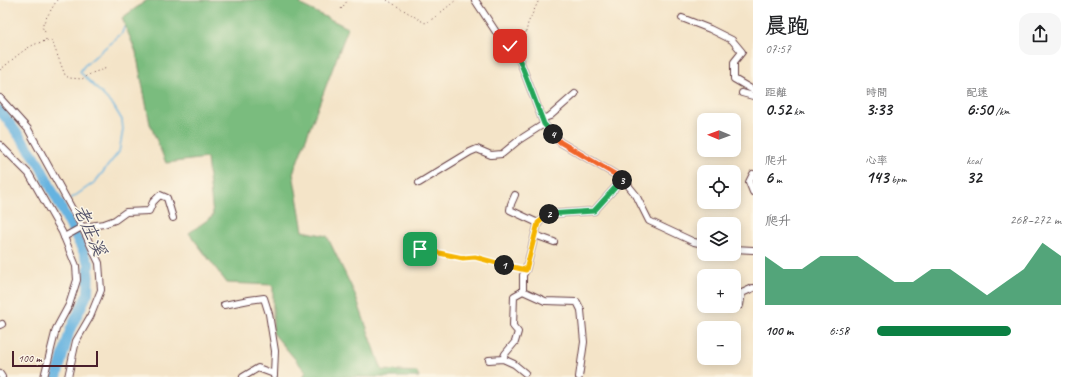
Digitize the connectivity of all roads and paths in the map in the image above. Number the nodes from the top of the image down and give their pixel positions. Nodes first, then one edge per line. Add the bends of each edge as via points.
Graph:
1 (57, 0) edge
2 (348, 0) edge
3 (387, 0) edge
4 (456, 0) edge
5 (475, 0) edge
6 (539, 0) edge
7 (341, 9) dead end
8 (682, 18) dead end
9 (46, 41) junction
10 (520, 61) junction
11 (107, 68) dead end
12 (0, 70) edge
13 (753, 90) edge
14 (742, 93) dead end
15 (575, 94) dead end
16 (753, 96) edge
17 (0, 98) edge
18 (543, 121) junction
19 (0, 145) edge
20 (753, 174) edge
21 (623, 179) junction
22 (419, 184) dead end
23 (753, 192) edge
24 (515, 195) dead end
25 (173, 218) dead end
26 (538, 223) junction
27 (82, 227) junction
28 (535, 235) junction
29 (64, 237) junction
30 (554, 242) dead end
31 (697, 243) edge
32 (420, 249) dead end
33 (741, 249) edge
34 (753, 250) edge
35 (526, 270) junction
36 (753, 288) edge
37 (523, 291) junction
38 (741, 300) edge
39 (224, 305) dead end
40 (503, 359) junction
41 (489, 360) dead end
42 (524, 373) dead end
43 (0, 374) edge
44 (274, 376) edge
45 (2, 377) edge
46 (44, 377) edge
47 (68, 377) edge
48 (243, 377) edge
49 (579, 377) edge

1 - 9 path via 42,27
2 - 7 path
3 - 4 path via 425,23
5 - 10 street via 496,32
6 - 10 path via 528,24
8 - 13 street via 732,40 742,52 734,62 734,79
9 - 11 path via 52,41 65,76 69,78 82,79
9 - 12 path via 26,49
10 - 18 street
14 - 16 street
15 - 18 street
17 - 27 street via 28,129
18 - 21 street via 560,142
18 - 22 street via 502,154 491,155 477,149
19 - 29 street via 29,174
20 - 23 street via 749,182
21 - 26 street via 594,211 549,214
21 - 31 street via 636,195 649,221
24 - 26 street via 510,210
25 - 27 street via 167,198 160,195 149,211 126,212 104,224
26 - 28 street
27 - 29 street
27 - 47 street via 99,263 101,290 90,317 76,340
28 - 30 street
28 - 35 street
29 - 46 street via 76,266 77,280 69,305 56,329
32 - 35 path via 463,258 475,257
33 - 34 street
35 - 37 street via 523,275
36 - 38 street via 742,294
37 - 40 street via 514,296 513,326 518,332 515,342
37 - 49 street via 545,301 577,302 581,310 584,342
39 - 44 street via 264,298 275,351
40 - 41 street
40 - 42 street
43 - 45 street
44 - 48 street via 258,368

